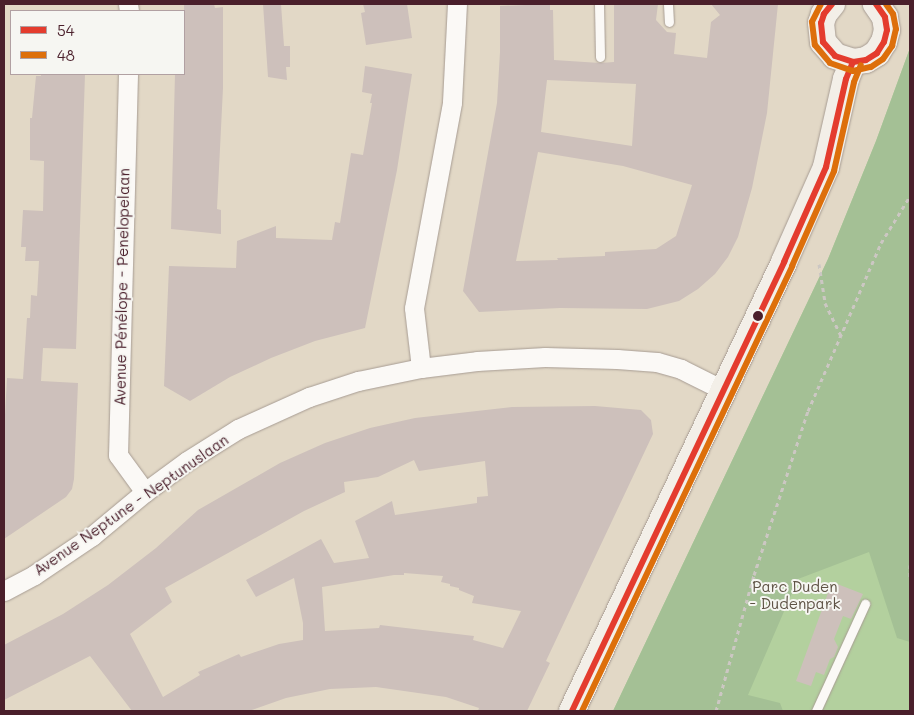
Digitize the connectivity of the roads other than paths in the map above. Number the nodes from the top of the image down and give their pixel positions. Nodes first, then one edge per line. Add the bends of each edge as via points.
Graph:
1 (456, 4) edge
2 (599, 4) edge
3 (668, 4) edge
4 (832, 4) edge
5 (878, 4) edge
6 (669, 22) dead end
7 (600, 57) dead end
8 (853, 62) junction
9 (128, 75) edge
10 (421, 368) junction
11 (723, 390) junction
12 (145, 492) junction
13 (4, 591) edge
14 (865, 604) dead end
15 (572, 711) edge
16 (816, 711) edge

1 - 10 street via 452,102 414,308
2 - 7 lane
3 - 6 lane
4 - 8 street via 821,23 823,42 835,56
5 - 8 street via 885,17 887,30 884,42 877,53 866,60
8 - 11 street via 846,79 826,167
9 - 12 street, Avenue Pénélope - Penelopelaan via 118,455
10 - 11 street, Avenue Neptune - Neptunuslaan via 506,358 617,359 657,362 681,369
10 - 12 street, Avenue Neptune - Neptunuslaan via 358,381 309,397 238,429
11 - 15 street
12 - 13 street, Avenue Neptune - Neptunuslaan via 92,536
14 - 16 lane

